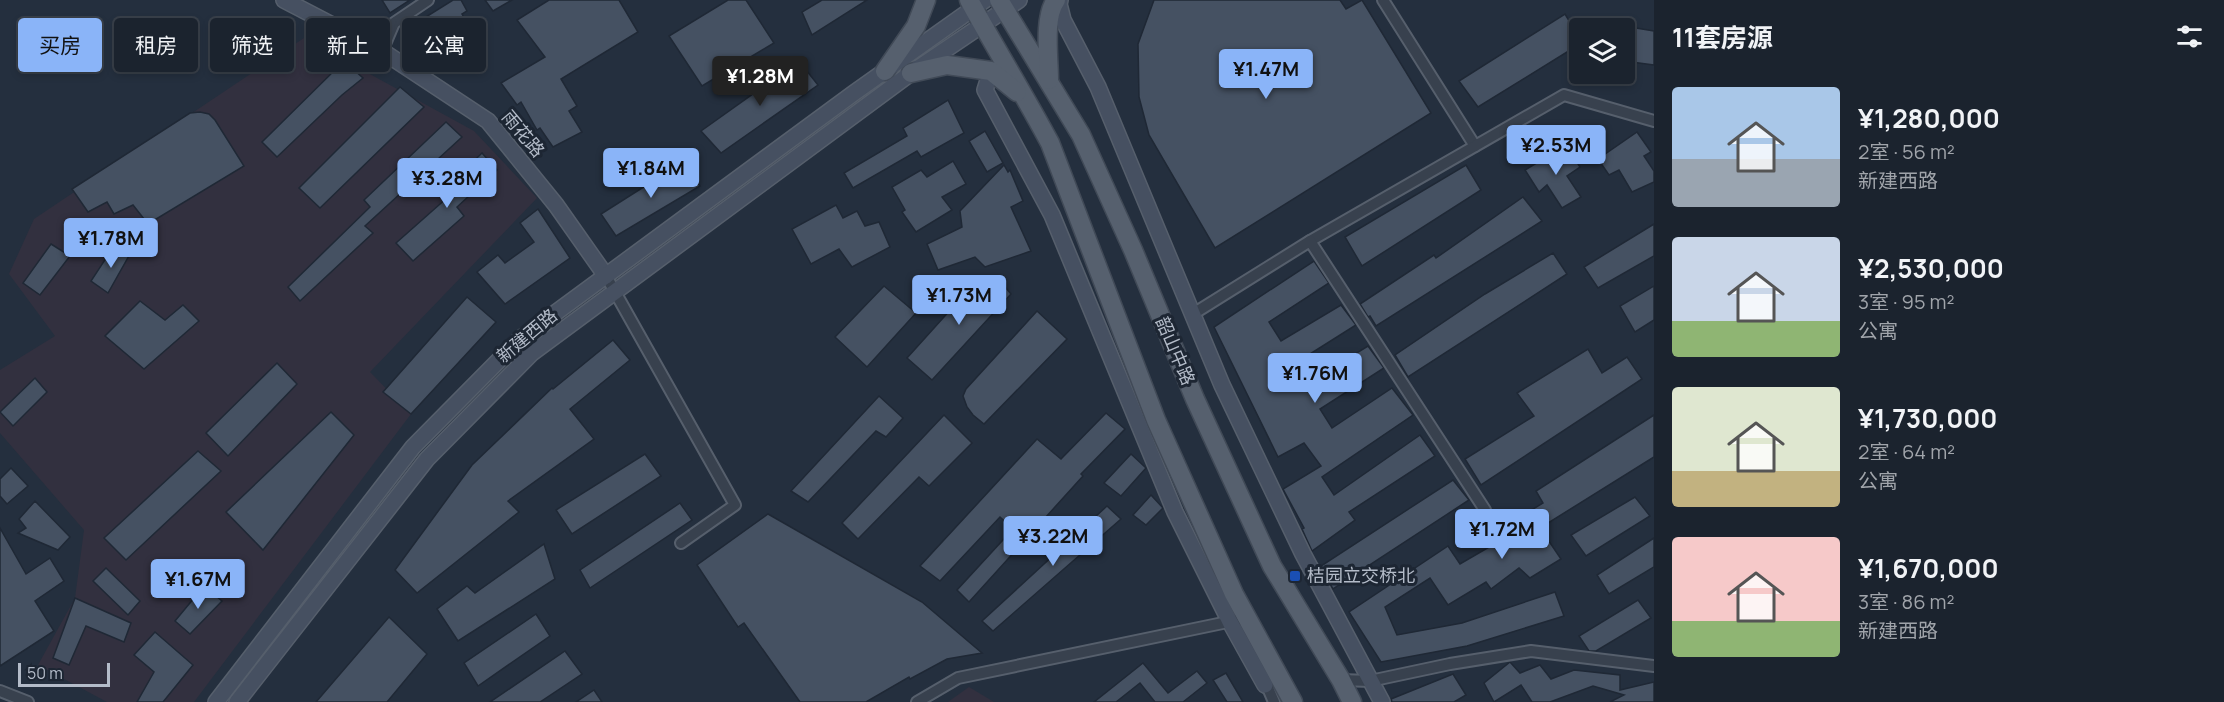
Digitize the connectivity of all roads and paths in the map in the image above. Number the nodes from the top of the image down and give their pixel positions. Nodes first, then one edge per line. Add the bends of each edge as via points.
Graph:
1 (284, 0) edge
2 (428, 0) edge
3 (926, 0) edge
4 (1058, 0) edge
5 (1383, 0) edge
6 (976, 3) edge
7 (1008, 3) edge
8 (319, 18) edge
9 (982, 27) junction
10 (390, 32) edge
11 (390, 56) edge
12 (885, 71) junction
13 (992, 71) junction
14 (911, 73) junction
15 (1049, 82) junction
16 (1027, 100) junction
17 (1654, 121) edge
18 (1475, 146) junction
19 (1310, 241) junction
20 (606, 276) junction
21 (615, 292) junction
22 (1193, 314) junction
23 (1485, 510) dead end
24 (681, 543) dead end
25 (1239, 620) junction
26 (1263, 647) junction
27 (1654, 666) edge
28 (1341, 680) junction
29 (1370, 681) junction
30 (1265, 685) junction
31 (0, 691) edge
32 (28, 702) edge
33 (216, 702) edge
34 (237, 702) edge
35 (917, 702) edge
36 (1274, 702) edge
37 (1293, 702) edge
38 (1352, 702) edge
39 (1382, 702) edge

1 - 8 main road, 雨花路
2 - 10 street via 394,23
3 - 12 main road via 916,26
4 - 15 main road via 1053,4 1049,22
4 - 22 main road via 1063,20 1098,87
5 - 18 street
6 - 9 main road
6 - 12 main road, 新建西路
7 - 9 main road, 新建西路
7 - 15 main road, 韶山中路
9 - 14 main road, 新建西路
9 - 16 main road
11 - 20 main road, 雨花路 via 488,121 556,205
12 - 20 main road, 新建西路
13 - 14 main road via 947,65
13 - 16 main road
13 - 25 main road via 985,90 1052,215 1175,512
14 - 21 main road, 新建西路
15 - 28 main road, 韶山中路 via 1081,135 1272,566
16 - 25 main road via 1050,143 1156,420 1234,594
17 - 18 street via 1564,95
18 - 19 street
19 - 22 street
19 - 23 street
20 - 21 street
20 - 33 main road, 新建西路 via 520,339 413,447
21 - 24 street via 735,505
21 - 34 main road, 新建西路 via 532,353 427,459
22 - 29 main road via 1222,385 1298,543
25 - 26 main road
25 - 30 main road
25 - 35 street via 958,678
26 - 30 street
26 - 37 main road
27 - 29 street via 1531,651
28 - 29 street
28 - 38 main road, 韶山中路
29 - 39 main road
30 - 36 street
31 - 32 street

